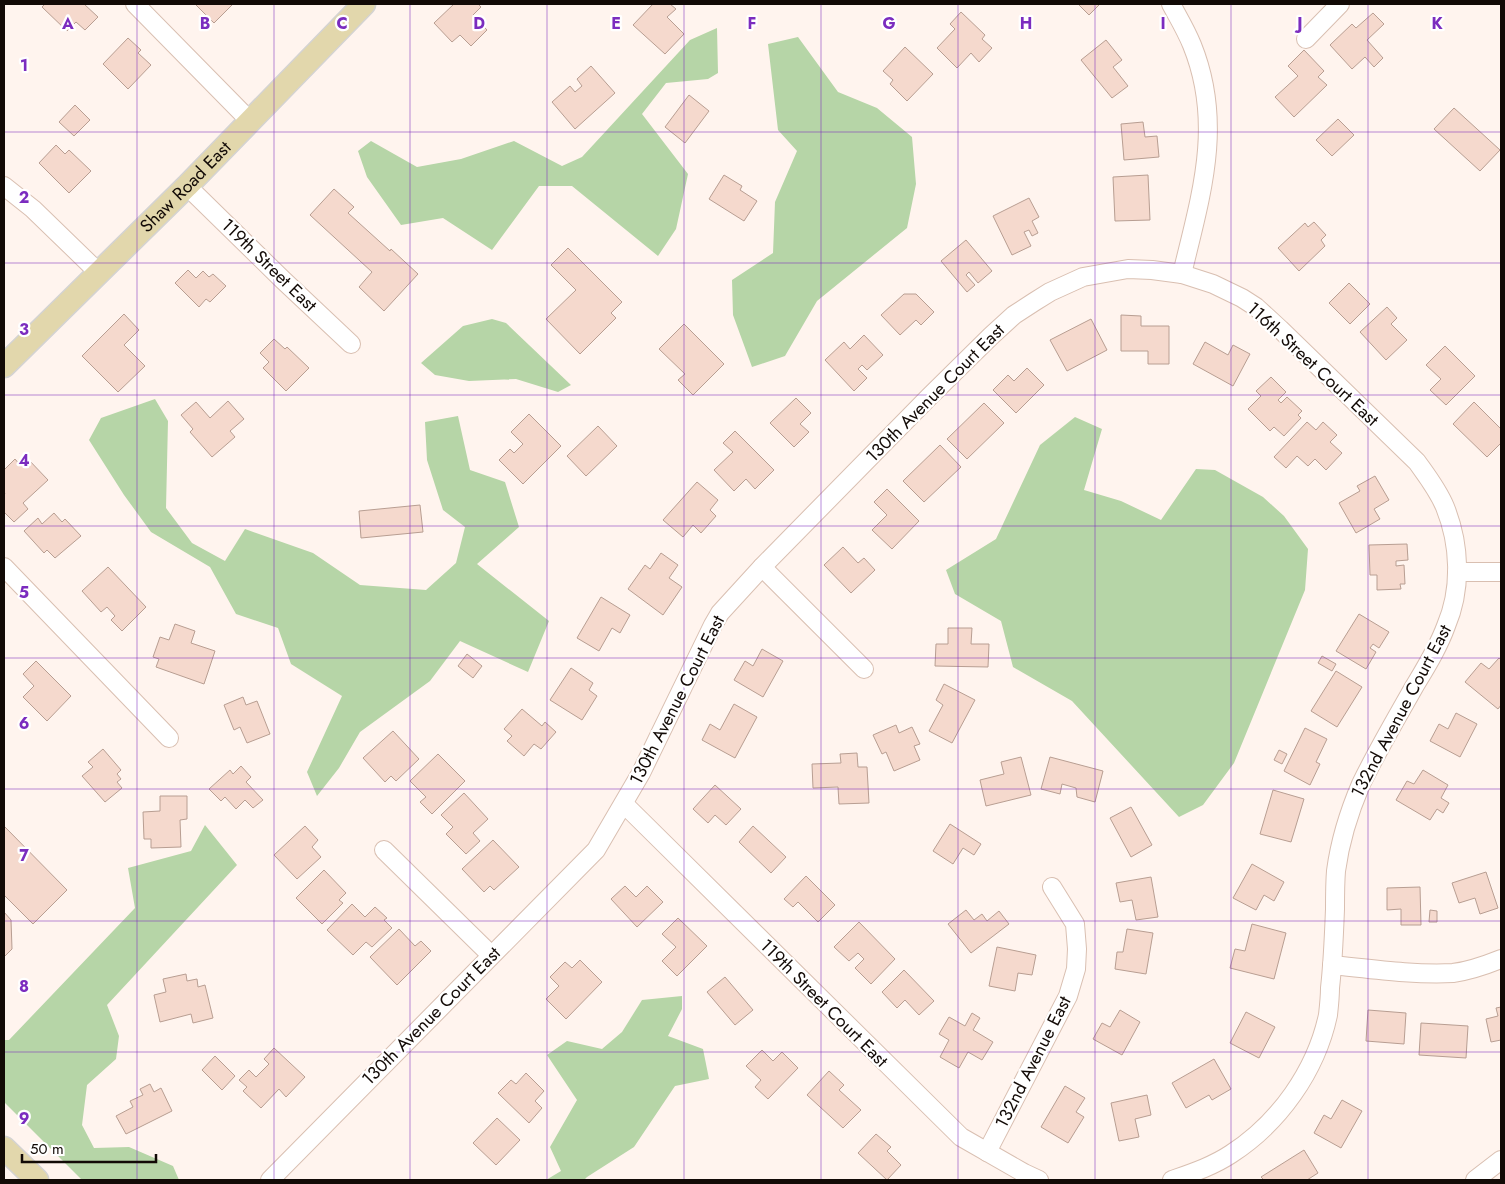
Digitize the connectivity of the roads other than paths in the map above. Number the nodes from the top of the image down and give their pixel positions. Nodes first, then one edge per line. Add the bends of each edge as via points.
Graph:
1 (135, 4) edge
2 (364, 4) edge
3 (1170, 4) edge
4 (1340, 4) edge
5 (1306, 39) dead end
6 (250, 121) junction
7 (4, 186) edge
8 (187, 186) junction
9 (98, 272) junction
10 (1182, 274) junction
11 (351, 344) dead end
12 (4, 366) edge
13 (4, 567) edge
14 (762, 567) junction
15 (1457, 572) junction
16 (1501, 572) edge
17 (864, 669) dead end
18 (169, 738) dead end
19 (624, 804) junction
20 (384, 850) dead end
21 (1052, 887) dead end
22 (491, 955) junction
23 (1501, 959) edge
24 (1332, 966) junction
25 (4, 1148) edge
26 (987, 1152) junction
27 (1501, 1160) edge
28 (37, 1180) edge
29 (270, 1180) edge
30 (1039, 1180) edge
31 (1172, 1180) edge
32 (1475, 1180) edge

1 - 6 street
2 - 6 main road, Shaw Road East
3 - 10 street via 1186,31 1199,65 1209,126 1206,167
4 - 5 street
6 - 8 main road, Shaw Road East
7 - 9 street via 33,209
8 - 9 main road, Shaw Road East
8 - 11 street, 119th Street East
9 - 12 main road, Shaw Road East
10 - 14 street, 130th Avenue Court East via 1128,269 1105,272 1084,277 1027,306 991,336 929,397
10 - 15 street, 116th Street Court East via 1213,284 1256,307 1417,462 1445,507 1453,532
13 - 18 street
14 - 17 street
14 - 19 street, 130th Avenue Court East via 713,625
15 - 16 street
15 - 24 street, 132nd Avenue Court East via 1447,626 1371,763 1352,805 1336,873
19 - 22 street, 130th Avenue Court East via 596,850
19 - 26 street, 119th Street Court East via 961,1137
20 - 22 street
21 - 26 street, 132nd Avenue East via 1075,924 1076,969 1068,996
22 - 29 street, 130th Avenue Court East
23 - 24 street via 1454,972 1420,973
24 - 31 street, 132nd Avenue Court East via 1328,1013 1322,1034 1308,1069 1287,1103 1263,1129 1232,1154
25 - 28 main road
26 - 30 street, 119th Street Court East
27 - 32 street

